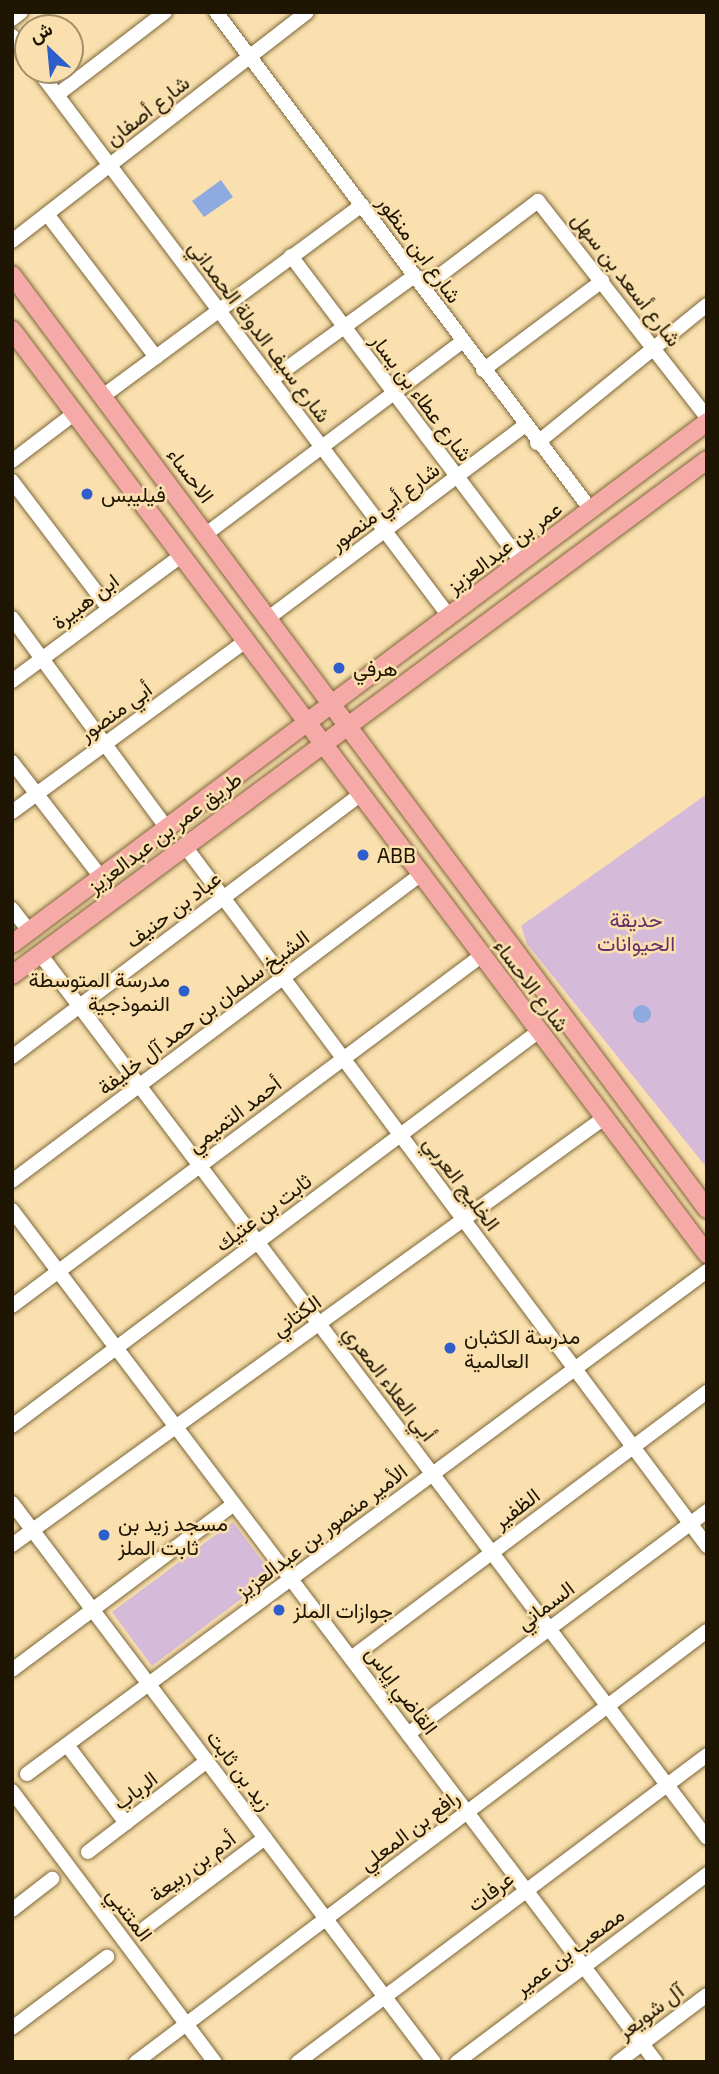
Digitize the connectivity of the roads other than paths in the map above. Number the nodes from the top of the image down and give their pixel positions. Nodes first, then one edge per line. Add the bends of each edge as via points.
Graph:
1 (20, 12) edge
2 (164, 12) edge
3 (216, 12) edge
4 (307, 12) edge
5 (12, 19) edge
6 (250, 56) junction
7 (49, 84) edge
8 (57, 95) junction
9 (109, 166) junction
10 (362, 205) junction
11 (47, 214) junction
12 (12, 241) edge
13 (292, 256) junction
14 (12, 275) edge
15 (414, 276) junction
16 (602, 281) junction
17 (707, 304) edge
18 (218, 310) junction
19 (342, 327) junction
20 (15, 339) edge
21 (463, 341) junction
22 (657, 351) junction
23 (156, 356) junction
24 (483, 370) junction
25 (271, 380) junction
26 (392, 394) junction
27 (103, 396) junction
28 (75, 413) junction
29 (707, 416) edge
30 (707, 422) edge
31 (524, 426) junction
32 (537, 443) junction
33 (322, 447) junction
34 (707, 460) edge
35 (12, 461) edge
36 (457, 478) junction
37 (12, 481) edge
38 (591, 510) junction
39 (384, 532) junction
40 (206, 534) junction
41 (183, 555) junction
42 (522, 562) junction
43 (109, 609) junction
44 (450, 616) junction
45 (12, 618) edge
46 (267, 619) junction
47 (243, 643) junction
48 (42, 659) junction
49 (12, 681) edge
50 (352, 689) junction
51 (317, 690) junction
52 (292, 706) junction
53 (328, 706) junction
54 (362, 715) junction
55 (306, 722) junction
56 (344, 728) junction
57 (284, 739) junction
58 (321, 743) junction
59 (105, 745) junction
60 (360, 750) junction
61 (12, 762) edge
62 (336, 763) junction
63 (292, 764) junction
64 (36, 794) junction
65 (360, 794) junction
66 (12, 812) edge
67 (167, 828) junction
68 (184, 845) junction
69 (420, 875) junction
70 (101, 877) junction
71 (223, 897) junction
72 (12, 909) edge
73 (29, 931) junction
74 (12, 944) edge
75 (40, 954) junction
76 (481, 956) junction
77 (12, 975) edge
78 (283, 978) junction
79 (80, 1006) junction
80 (539, 1031) junction
81 (12, 1057) edge
82 (344, 1059) junction
83 (140, 1086) junction
84 (604, 1118) junction
85 (401, 1135) junction
86 (200, 1166) junction
87 (12, 1181) edge
88 (707, 1209) edge
89 (12, 1210) edge
90 (464, 1219) junction
91 (258, 1242) junction
92 (707, 1254) edge
93 (59, 1271) junction
94 (707, 1271) edge
95 (12, 1306) edge
96 (319, 1324) junction
97 (117, 1348) junction
98 (575, 1369) junction
99 (707, 1392) edge
100 (12, 1426) edge
101 (176, 1427) junction
102 (633, 1447) junction
103 (433, 1474) junction
104 (12, 1503) edge
105 (234, 1504) junction
106 (707, 1511) edge
107 (690, 1523) junction
108 (33, 1530) junction
109 (12, 1545) edge
110 (707, 1546) edge
111 (492, 1552) junction
112 (291, 1579) junction
113 (93, 1609) junction
114 (549, 1628) junction
115 (707, 1631) edge
116 (351, 1658) junction
117 (12, 1670) edge
118 (149, 1684) junction
119 (608, 1706) junction
120 (408, 1734) junction
121 (67, 1745) junction
122 (707, 1755) edge
123 (207, 1761) junction
124 (27, 1774) dead end
125 (667, 1785) junction
126 (12, 1791) edge
127 (467, 1812) junction
128 (126, 1823) junction
129 (265, 1838) junction
130 (707, 1838) edge
131 (88, 1852) dead end
132 (707, 1874) edge
133 (52, 1879) dead end
134 (526, 1890) junction
135 (13, 1909) edge
136 (326, 1919) junction
137 (145, 1928) dead end
138 (107, 1956) dead end
139 (584, 1966) junction
140 (707, 1995) edge
141 (385, 1997) junction
142 (186, 2024) junction
143 (12, 2028) edge
144 (642, 2043) junction
145 (301, 2061) edge
146 (136, 2062) edge
147 (215, 2062) edge
148 (434, 2062) edge
149 (457, 2062) edge
150 (618, 2062) edge
151 (656, 2062) edge

1 - 5 street
2 - 8 street
3 - 6 street, شارع ابن منظور
4 - 6 street, شارع أصفان
6 - 9 street, شارع أصفان
6 - 10 street, شارع ابن منظور
7 - 8 street, شارع سيف الدولة الحمداني
8 - 9 street, شارع سيف الدولة الحمداني
9 - 11 street, شارع أصفان
9 - 18 street, شارع سيف الدولة الحمداني
10 - 13 street
10 - 15 street, شارع ابن منظور
11 - 12 street, شارع أصفان
11 - 23 street
13 - 18 street
13 - 19 street, شارع عطاء بن يسار
14 - 27 main road, الاحساء
15 - 16 street, شارع أسعد بن سهل via 431,282 538,201
15 - 19 street
15 - 21 street, شارع ابن منظور
16 - 22 street, شارع أسعد بن سهل
16 - 24 street
17 - 22 street via 662,339
18 - 23 street
18 - 25 street, شارع سيف الدولة الحمداني
19 - 25 street
19 - 26 street, شارع عطاء بن يسار
20 - 28 main road
21 - 24 street, شارع ابن منظور
21 - 26 street
22 - 29 street, شارع أسعد بن سهل
22 - 32 street
23 - 27 street
24 - 31 street, شارع ابن منظور
25 - 33 street, شارع سيف الدولة الحمداني
26 - 33 street
26 - 36 street, شارع عطاء بن يسار
27 - 40 main road, الاحساء
28 - 35 street
28 - 41 main road
30 - 38 main road, عمر بن عبدالعزيز
31 - 32 street, شارع ابن منظور
31 - 36 street, شارع أبي منصور
32 - 38 street, شارع ابن منظور
33 - 39 street, شارع سيف الدولة الحمداني
33 - 40 street
34 - 54 main road
36 - 39 street, شارع أبي منصور
36 - 42 street, شارع عطاء بن يسار
37 - 43 street
38 - 42 main road, عمر بن عبدالعزيز
39 - 44 street, شارع سيف الدولة الحمداني
39 - 46 street, شارع أبي منصور
40 - 46 main road, الاحساء
41 - 43 street, ابن هبيرة
41 - 47 main road
42 - 44 main road, عمر بن عبدالعزيز
43 - 48 street, ابن هبيرة
44 - 50 main road, عمر بن عبدالعزيز
45 - 48 street
46 - 51 main road, الاحساء
47 - 52 main road
47 - 59 street, أبي منصور
48 - 49 street, ابن هبيرة
48 - 59 street
50 - 53 main road, عمر بن عبدالعزيز
50 - 54 main road via 341,709 348,718
51 - 52 main road via 314,708
51 - 53 main road, الاحساء
52 - 55 main road
53 - 55 main road, طريق عمر بن عبدالعزيز
53 - 56 main road, الاحساء
54 - 56 main road
55 - 57 main road, طريق عمر بن عبدالعزيز
55 - 58 main road
56 - 58 main road, طريق عمر بن عبدالعزيز
56 - 60 main road, شارع الاحساء
57 - 63 main road via 298,735 304,741
57 - 67 main road, طريق عمر بن عبدالعزيز
58 - 62 main road, شارع الاحساء
58 - 63 main road, طريق عمر بن عبدالعزيز
59 - 64 street, أبي منصور
59 - 67 street
60 - 62 main road via 345,745
60 - 88 main road, شارع الاحساء
61 - 64 street
62 - 65 main road, شارع الاحساء
63 - 68 main road, طريق عمر بن عبدالعزيز
64 - 66 street, أبي منصور
64 - 70 street
65 - 69 main road, شارع الاحساء
65 - 71 street, عباد بن حنيف
67 - 70 main road, طريق عمر بن عبدالعزيز
68 - 71 street, الخليج العربي
68 - 75 main road, طريق عمر بن عبدالعزيز
69 - 76 main road, شارع الاحساء
69 - 78 street, الشيخ سلمان بن حمد آل خليفة
70 - 73 main road, طريق عمر بن عبدالعزيز
71 - 78 street, الخليج العربي
71 - 79 street, عباد بن حنيف
72 - 73 street
73 - 74 main road, طريق عمر بن عبدالعزيز
75 - 77 main road, طريق عمر بن عبدالعزيز
75 - 79 street, أبي العلاء المعري
76 - 80 main road, شارع الاحساء
76 - 82 street, أحمد التميمي
78 - 82 street, الخليج العربي
78 - 83 street, الشيخ سلمان بن حمد آل خليفة
79 - 81 street, عباد بن حنيف
79 - 83 street, أبي العلاء المعري
80 - 84 main road, شارع الاحساء
80 - 85 street, ثابت بن عتيك
82 - 85 street, الخليج العربي
82 - 86 street, أحمد التميمي
83 - 86 street, أبي العلاء المعري
83 - 87 street, الشيخ سلمان بن حمد آل خليفة
84 - 90 street, الكتاني
84 - 92 main road, شارع الاحساء
85 - 90 street, الخليج العربي
85 - 91 street, ثابت بن عتيك
86 - 91 street, أبي العلاء المعري
86 - 93 street, أحمد التميمي
89 - 93 street, القاضي إياس
90 - 96 street, الكتاني
90 - 98 street, الخليج العربي
91 - 96 street, أبي العلاء المعري
91 - 97 street, ثابت بن عتيك
93 - 95 street, أحمد التميمي
93 - 97 street, القاضي إياس
94 - 98 street, الأمير منصور بن عبدالعزيز
96 - 101 street, الكتاني
96 - 103 street, أبي العلاء المعري
97 - 100 street, ثابت بن عتيك
97 - 101 street, القاضي إياس
98 - 102 street, الخليج العربي
98 - 103 street, الأمير منصور بن عبدالعزيز
99 - 102 street, الظفير
101 - 105 street, القاضي إياس
101 - 108 street, الكتاني
102 - 107 street, الخليج العربي
102 - 111 street, الظفير
103 - 111 street, أبي العلاء المعري
103 - 112 street, الأمير منصور بن عبدالعزيز
104 - 108 street, زيد بن ثابت
105 - 112 street, القاضي إياس
105 - 113 street
106 - 107 street, السماني
107 - 110 street, الخليج العربي
107 - 114 street, السماني
108 - 109 street, الكتاني
108 - 113 street, زيد بن ثابت
111 - 114 street, أبي العلاء المعري
111 - 116 street, الظفير
112 - 116 street, القاضي إياس
112 - 118 street, الأمير منصور بن عبدالعزيز
113 - 117 street
113 - 118 street, زيد بن ثابت
114 - 119 street, أبي العلاء المعري
114 - 120 street, السماني
115 - 119 street, رافع بن المعلي
116 - 120 street, القاضي إياس
118 - 121 street, الأمير منصور بن عبدالعزيز
118 - 123 street, زيد بن ثابت
119 - 125 street, أبي العلاء المعري
119 - 127 street, رافع بن المعلي
120 - 127 street, القاضي إياس
121 - 124 street, الأمير منصور بن عبدالعزيز
121 - 128 street
122 - 125 street, عرفات
123 - 128 street, الرباب
123 - 129 street, زيد بن ثابت
125 - 130 street, أبي العلاء المعري
125 - 134 street, عرفات
126 - 142 street, المتنبي
127 - 134 street, القاضي إياس
127 - 136 street, رافع بن المعلي
128 - 131 street, الرباب
129 - 136 street, زيد بن ثابت
129 - 137 street, أدم بن ربيعة
132 - 139 street, مصعب بن عمير
133 - 135 street
134 - 139 street, القاضي إياس
134 - 141 street, عرفات
136 - 141 street, زيد بن ثابت
136 - 142 street, رافع بن المعلي
138 - 143 street
139 - 144 street, القاضي إياس
139 - 149 street, مصعب بن عمير
140 - 144 street, آل شويعر
141 - 145 street, عرفات
141 - 148 street, زيد بن ثابت
142 - 146 street, رافع بن المعلي
142 - 147 street, المتنبي
144 - 150 street, آل شويعر
144 - 151 street, القاضي إياس

